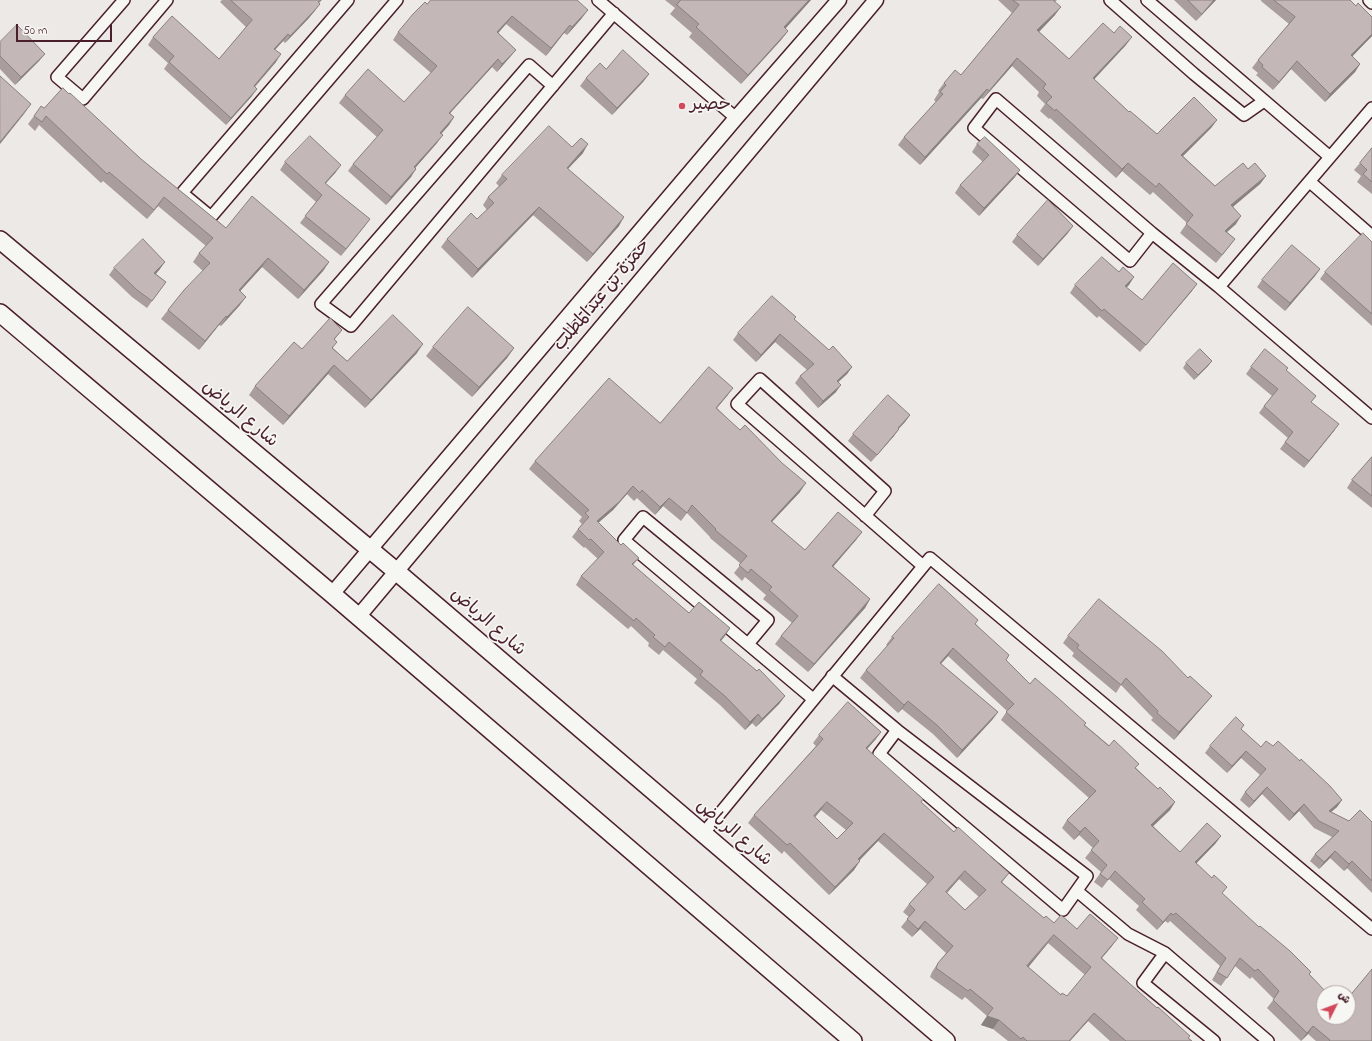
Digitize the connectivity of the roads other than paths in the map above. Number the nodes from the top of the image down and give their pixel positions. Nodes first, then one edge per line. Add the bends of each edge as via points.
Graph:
1 (124, 0) edge
2 (167, 0) edge
3 (348, 0) edge
4 (397, 0) edge
5 (598, 0) edge
6 (839, 0) edge
7 (876, 0) edge
8 (1110, 0) edge
9 (1147, 0) edge
10 (1369, 0) edge
11 (1372, 3) edge
12 (614, 13) junction
13 (553, 86) junction
14 (1264, 101) junction
15 (1372, 108) edge
16 (736, 118) junction
17 (1330, 157) junction
18 (1310, 182) junction
19 (1152, 233) junction
20 (1372, 236) edge
21 (0, 240) edge
22 (1218, 287) junction
23 (0, 313) edge
24 (1372, 418) edge
25 (865, 516) junction
26 (369, 550) junction
27 (923, 566) junction
28 (397, 572) junction
29 (332, 594) junction
30 (358, 617) junction
31 (748, 644) junction
32 (832, 676) junction
33 (814, 699) junction
34 (897, 730) junction
35 (702, 834) junction
36 (1077, 891) junction
37 (1372, 929) edge
38 (1165, 953) junction
39 (853, 1041) edge
40 (946, 1041) edge
41 (1214, 1041) edge
42 (1268, 1041) edge

1 - 2 street via 57,77 83,99
3 - 4 street via 182,193 211,217
5 - 12 street
6 - 16 street, حمزة بن عبدالمطلب
7 - 28 street, حمزة بن عبدالمطلب
8 - 14 street via 1244,115
9 - 14 street
10 - 11 street
12 - 13 street
12 - 16 street
13 - 13 street via 351,326 321,304 529,65
14 - 17 street
15 - 17 street
16 - 26 street, حمزة بن عبدالمطلب
17 - 18 street
18 - 20 street
18 - 22 street
19 - 19 street via 996,99 974,128 1130,261
19 - 22 street
21 - 26 main road, شارع الرياض
22 - 24 street
23 - 29 main road
25 - 25 street via 737,404 760,379 885,491
25 - 27 street
26 - 28 main road, شارع الرياض
26 - 29 street, حمزة بن عبدالمطلب
27 - 32 street
27 - 37 street via 930,558
28 - 30 street, حمزة بن عبدالمطلب
28 - 35 main road, شارع الرياض
29 - 30 main road
30 - 39 main road
31 - 31 street via 624,540 643,517 768,620
31 - 33 street
32 - 33 street
32 - 34 street
33 - 35 street
34 - 36 street via 1088,876
34 - 36 street via 880,754 1063,910
35 - 40 main road, شارع الرياض
36 - 38 street via 1128,934
38 - 41 street via 1143,982
38 - 42 street

